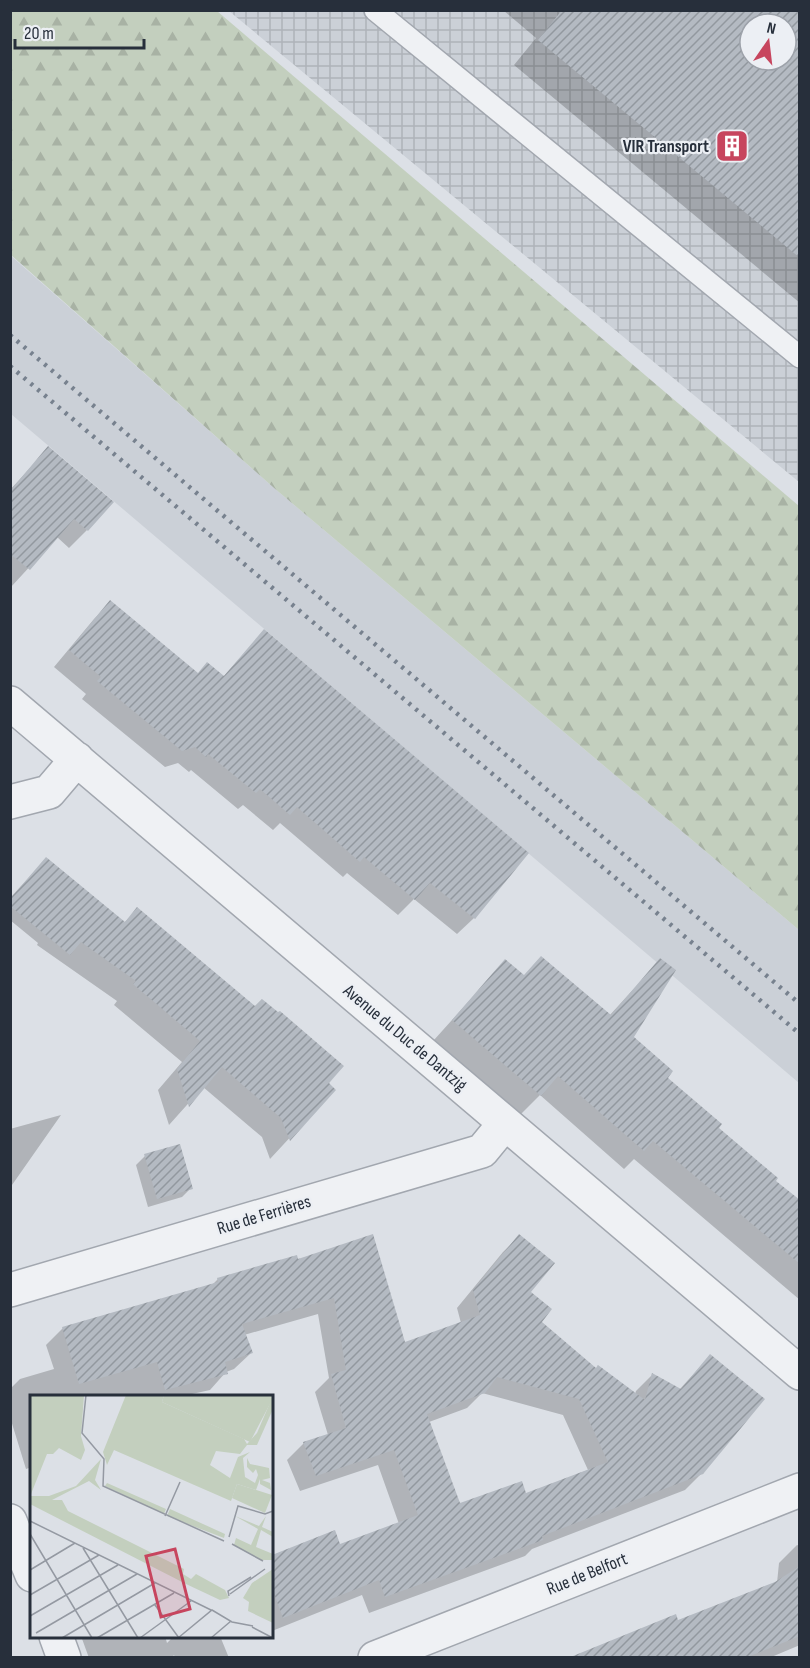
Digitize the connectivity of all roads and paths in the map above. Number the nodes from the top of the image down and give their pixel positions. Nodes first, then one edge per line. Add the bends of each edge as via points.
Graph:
1 (375, 10) edge
2 (800, 357) edge
3 (10, 703) edge
4 (77, 759) junction
5 (10, 802) edge
6 (505, 1123) junction
7 (10, 1290) edge
8 (800, 1373) edge
9 (800, 1490) edge
10 (10, 1521) edge
11 (30, 1570) edge
12 (57, 1638) edge
13 (64, 1658) edge
14 (375, 1658) edge

1 - 2 lane
3 - 4 street, Avenue du Duc de Dantzig
4 - 5 street via 49,792
4 - 6 street, Avenue du Duc de Dantzig
6 - 7 street, Rue de Ferrières via 482,1150
6 - 8 street, Avenue du Duc de Dantzig
9 - 14 street, Rue de Belfort
10 - 11 street
12 - 13 street

